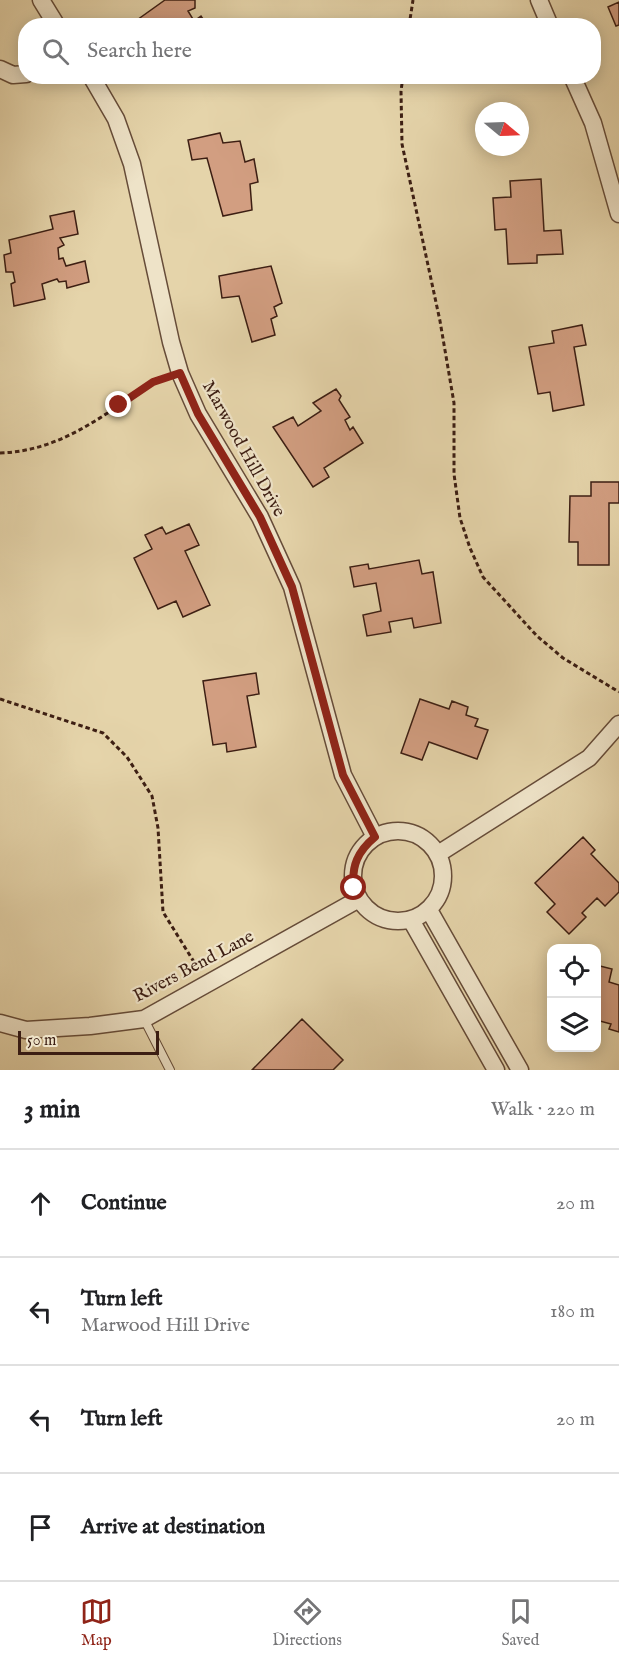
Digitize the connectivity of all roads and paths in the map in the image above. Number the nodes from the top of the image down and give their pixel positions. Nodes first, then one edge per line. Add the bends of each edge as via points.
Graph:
1 (41, 0) edge
2 (413, 0) edge
3 (538, 0) edge
4 (52, 18) edge
5 (410, 18) edge
6 (546, 18) edge
7 (0, 69) edge
8 (18, 75) edge
9 (96, 84) edge
10 (402, 84) edge
11 (576, 84) edge
12 (619, 214) edge
13 (180, 373) junction
14 (0, 453) edge
15 (619, 692) edge
16 (0, 699) edge
17 (617, 732) edge
18 (375, 837) junction
19 (438, 854) junction
20 (358, 899) junction
21 (429, 910) junction
22 (411, 920) junction
23 (207, 984) junction
24 (144, 1019) junction
25 (0, 1023) edge
26 (170, 1070) edge
27 (496, 1070) edge
28 (520, 1070) edge

1 - 4 street
2 - 5 path
3 - 6 street
7 - 8 street
9 - 13 street, Marwood Hill Drive via 116,119 132,164
10 - 15 path via 402,144 452,391 454,474 460,518 470,548 483,578 537,636 563,658
11 - 12 street via 593,123
13 - 14 path via 153,382 85,429 56,442
13 - 18 street, Marwood Hill Drive via 198,414 260,517 292,587 343,775
16 - 23 path via 103,733 127,757 152,796 163,912
17 - 19 street via 589,758
18 - 19 street via 392,831 410,832 426,840
18 - 20 street via 354,865
19 - 21 street via 443,884
20 - 22 street via 381,919
20 - 23 street, Rivers Bend Lane
21 - 22 street
21 - 28 street
22 - 27 street
23 - 24 street, Rivers Bend Lane
24 - 25 street, Rivers Bend Lane via 26,1030
24 - 26 lane

